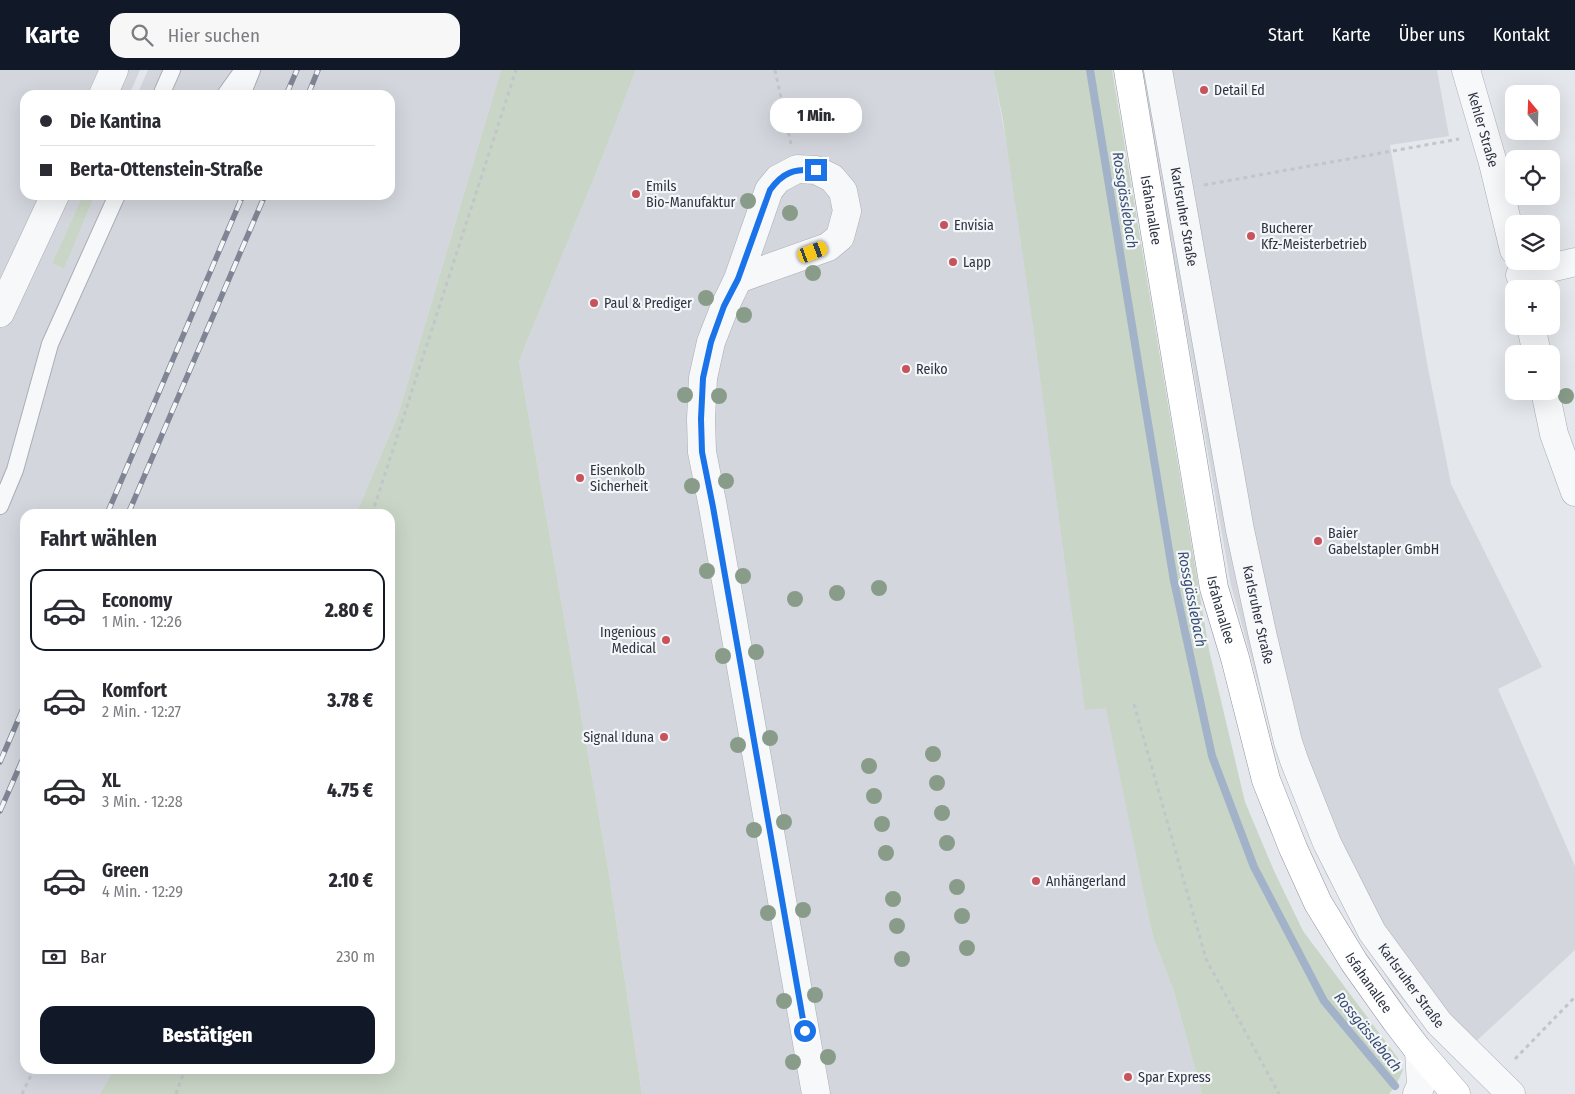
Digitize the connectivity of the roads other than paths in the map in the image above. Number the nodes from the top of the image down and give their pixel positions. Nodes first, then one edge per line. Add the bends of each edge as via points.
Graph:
1 (114, 70) edge
2 (172, 70) edge
3 (244, 70) edge
4 (252, 70) edge
5 (1128, 70) edge
6 (1158, 70) edge
7 (1466, 70) edge
8 (104, 90) edge
9 (164, 90) edge
10 (229, 90) edge
11 (233, 90) edge
12 (244, 90) edge
13 (53, 200) edge
14 (115, 200) edge
15 (1505, 215) edge
16 (1575, 262) edge
17 (1560, 264) edge
18 (738, 279) junction
19 (0, 313) edge
20 (1546, 400) edge
21 (1575, 492) edge
22 (0, 506) edge
23 (1419, 1051) junction
24 (816, 1094) edge
25 (1417, 1094) edge
26 (1456, 1094) edge
27 (1511, 1094) edge

1 - 8 street
2 - 9 lane
3 - 10 lane
3 - 11 lane
4 - 12 lane
5 - 23 main road, Isfahanallee via 1214,588 1266,780 1292,848 1318,903 1354,962
6 - 27 street, Karlsruher Straße via 1240,530 1294,760 1327,843 1372,932 1439,1023
7 - 15 street, Kehler Straße
13 - 19 street
14 - 22 lane via 50,344 15,470
16 - 17 street
18 - 18 street via 770,190 778,179 797,169 816,170 832,178 843,191 847,211 840,237 828,247
18 - 24 street via 711,342 703,378 702,452
20 - 21 street via 1554,434
23 - 25 street via 1421,1085
23 - 26 main road, Isfahanallee

